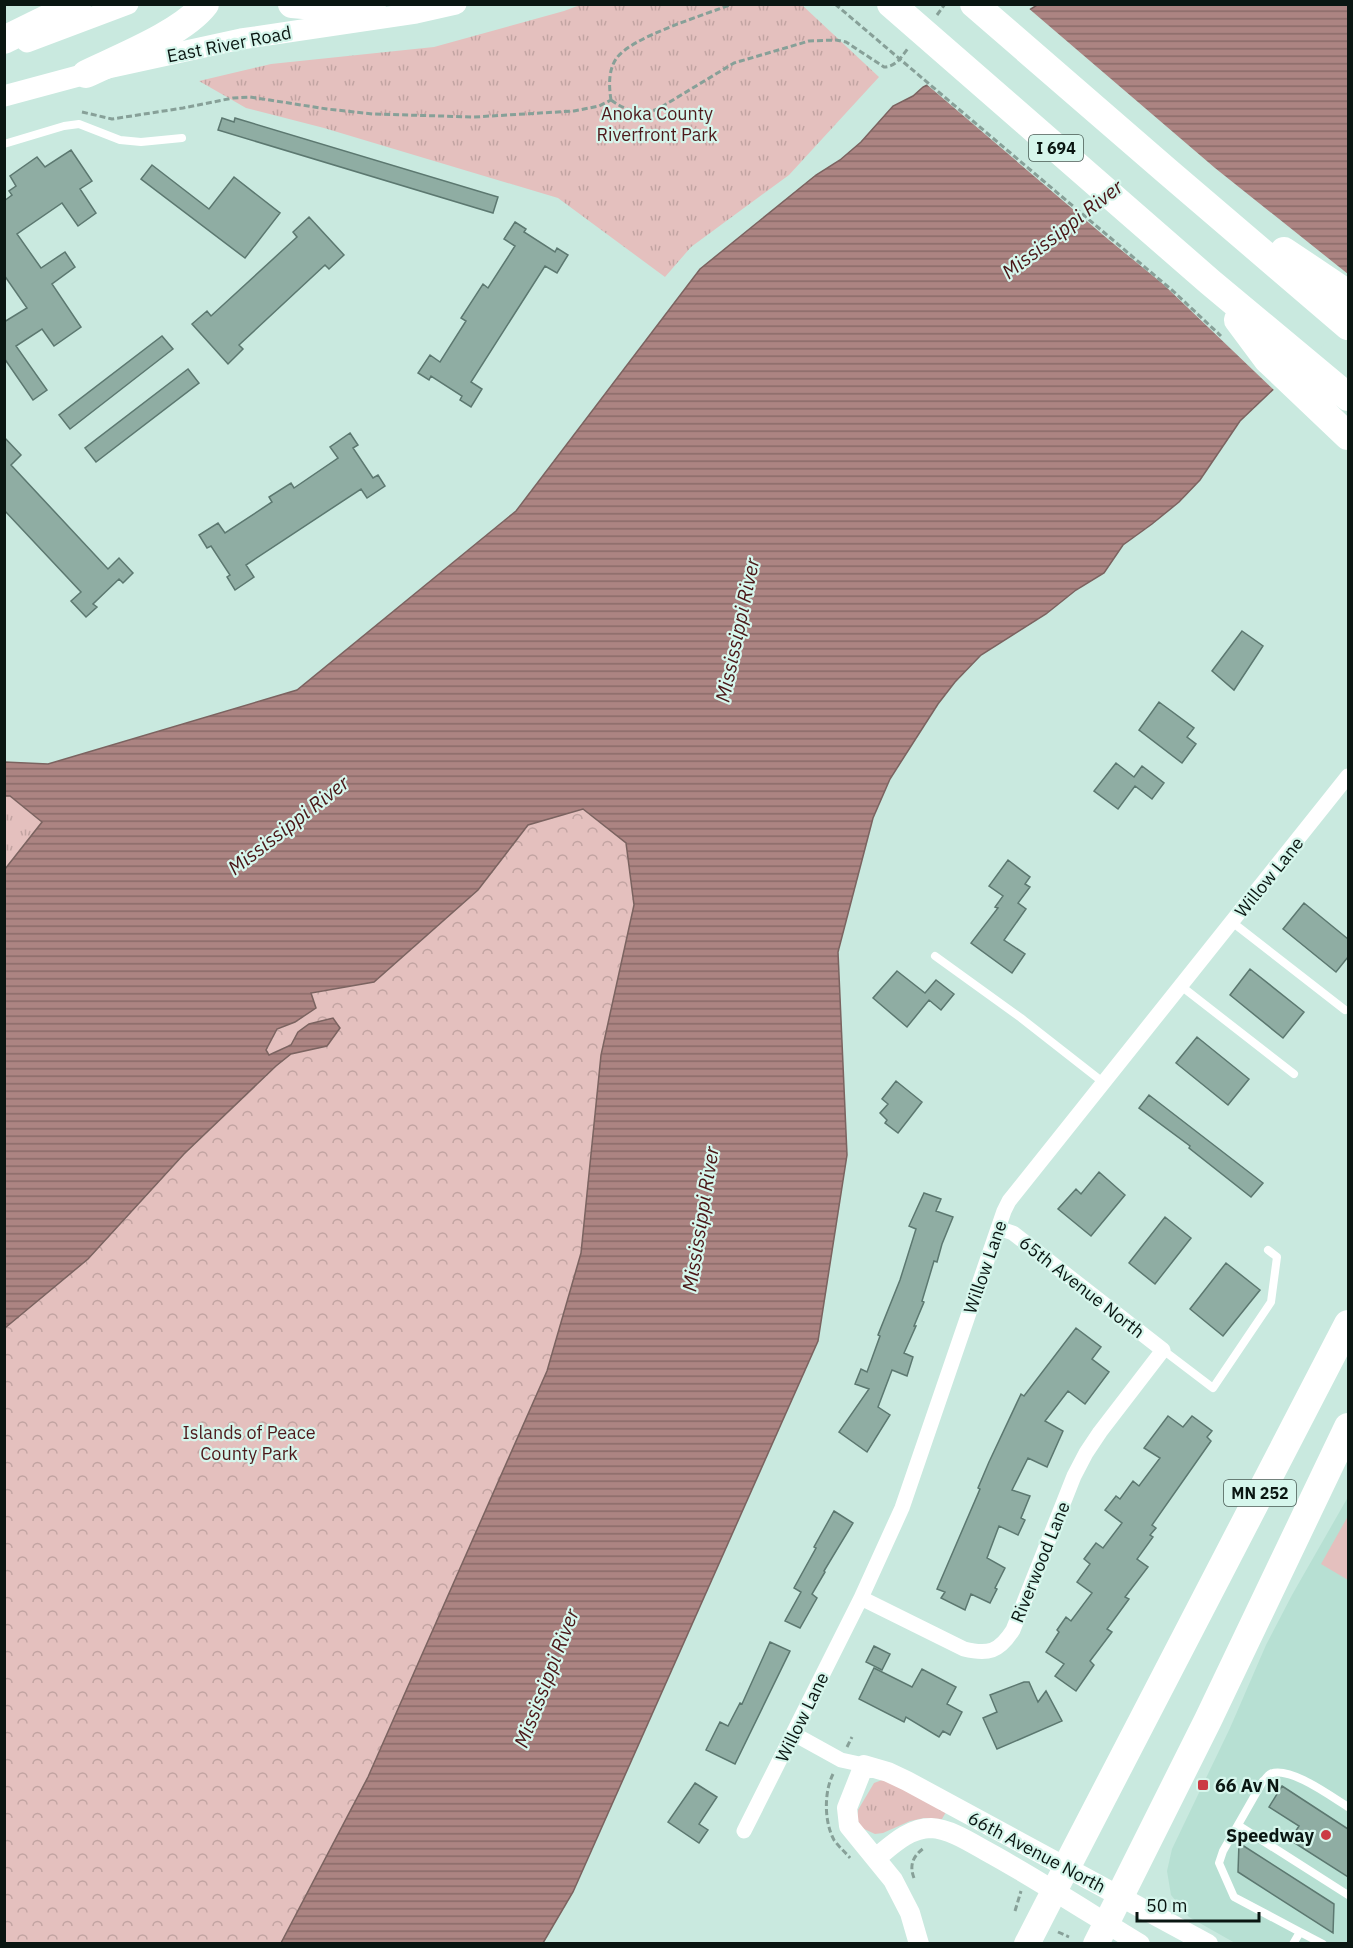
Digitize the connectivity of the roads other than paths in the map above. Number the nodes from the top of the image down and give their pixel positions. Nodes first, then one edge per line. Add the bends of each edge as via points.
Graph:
1 (77, 4) edge
2 (128, 4) edge
3 (205, 4) edge
4 (292, 4) edge
5 (372, 4) edge
6 (456, 4) edge
7 (974, 4) edge
8 (894, 8) edge
9 (4, 40) edge
10 (4, 51) edge
11 (86, 74) junction
12 (4, 96) edge
13 (182, 138) dead end
14 (4, 144) edge
15 (1168, 172) junction
16 (1210, 282) junction
17 (1348, 294) edge
18 (1348, 326) edge
19 (1348, 397) edge
20 (1346, 434) edge
21 (1348, 776) edge
22 (1232, 922) junction
23 (935, 956) dead end
24 (1181, 986) junction
25 (1345, 1010) dead end
26 (1293, 1074) dead end
27 (1104, 1083) junction
28 (998, 1228) junction
29 (1268, 1250) dead end
30 (1348, 1319) edge
31 (1348, 1324) edge
32 (1163, 1350) junction
33 (1330, 1360) junction
34 (1348, 1427) edge
35 (1348, 1473) edge
36 (861, 1598) junction
37 (1236, 1661) junction
38 (794, 1734) junction
39 (864, 1765) junction
40 (1348, 1807) edge
41 (1238, 1825) junction
42 (744, 1831) dead end
43 (876, 1858) junction
44 (1060, 1879) junction
45 (1120, 1896) junction
46 (1348, 1896) edge
47 (1300, 1932) junction
48 (1101, 1933) edge
49 (919, 1944) edge
50 (1027, 1944) edge
51 (1140, 1944) edge
52 (1208, 1944) edge
53 (1293, 1944) edge
54 (1323, 1944) edge

1 - 9 highway
2 - 10 main road
3 - 11 highway via 170,33
4 - 5 highway
6 - 11 main road, East River Road via 268,34
7 - 15 highway
8 - 16 highway, I 694
11 - 12 main road, East River Road
13 - 14 lane via 120,140 79,124
15 - 17 highway
15 - 18 highway
16 - 19 highway, I 694
16 - 20 highway via 1267,359
21 - 22 street, Willow Lane
22 - 24 street, Willow Lane
22 - 25 lane
23 - 27 lane
24 - 26 lane
24 - 27 street, Willow Lane
27 - 28 street, Willow Lane via 1009,1202
28 - 32 street, 65th Avenue North via 1013,1233
28 - 36 street, Willow Lane via 902,1508
29 - 32 lane via 1277,1257 1270,1302 1213,1388
30 - 33 highway
31 - 33 highway
32 - 36 street, Riverwood Lane via 1086,1453 1005,1643 991,1651 963,1648
33 - 44 highway, MN 252
34 - 37 highway
35 - 37 highway
36 - 38 street, Willow Lane
37 - 45 highway
38 - 39 street, 66th Avenue North via 841,1760
38 - 42 street, Willow Lane
39 - 43 street via 849,1799 846,1817 853,1833
39 - 44 street, 66th Avenue North via 907,1781
40 - 41 lane via 1301,1779 1287,1773 1271,1774
41 - 46 lane
41 - 47 lane via 1219,1863 1234,1897
43 - 44 street, 66th Avenue North via 915,1830 933,1828
43 - 49 street via 910,1913
44 - 45 street, 66th Avenue North
44 - 48 street, 66th Avenue North
44 - 50 highway, MN 252
45 - 48 highway
45 - 52 street, 66th Avenue North
47 - 53 lane
47 - 54 lane
48 - 51 street, 66th Avenue North

